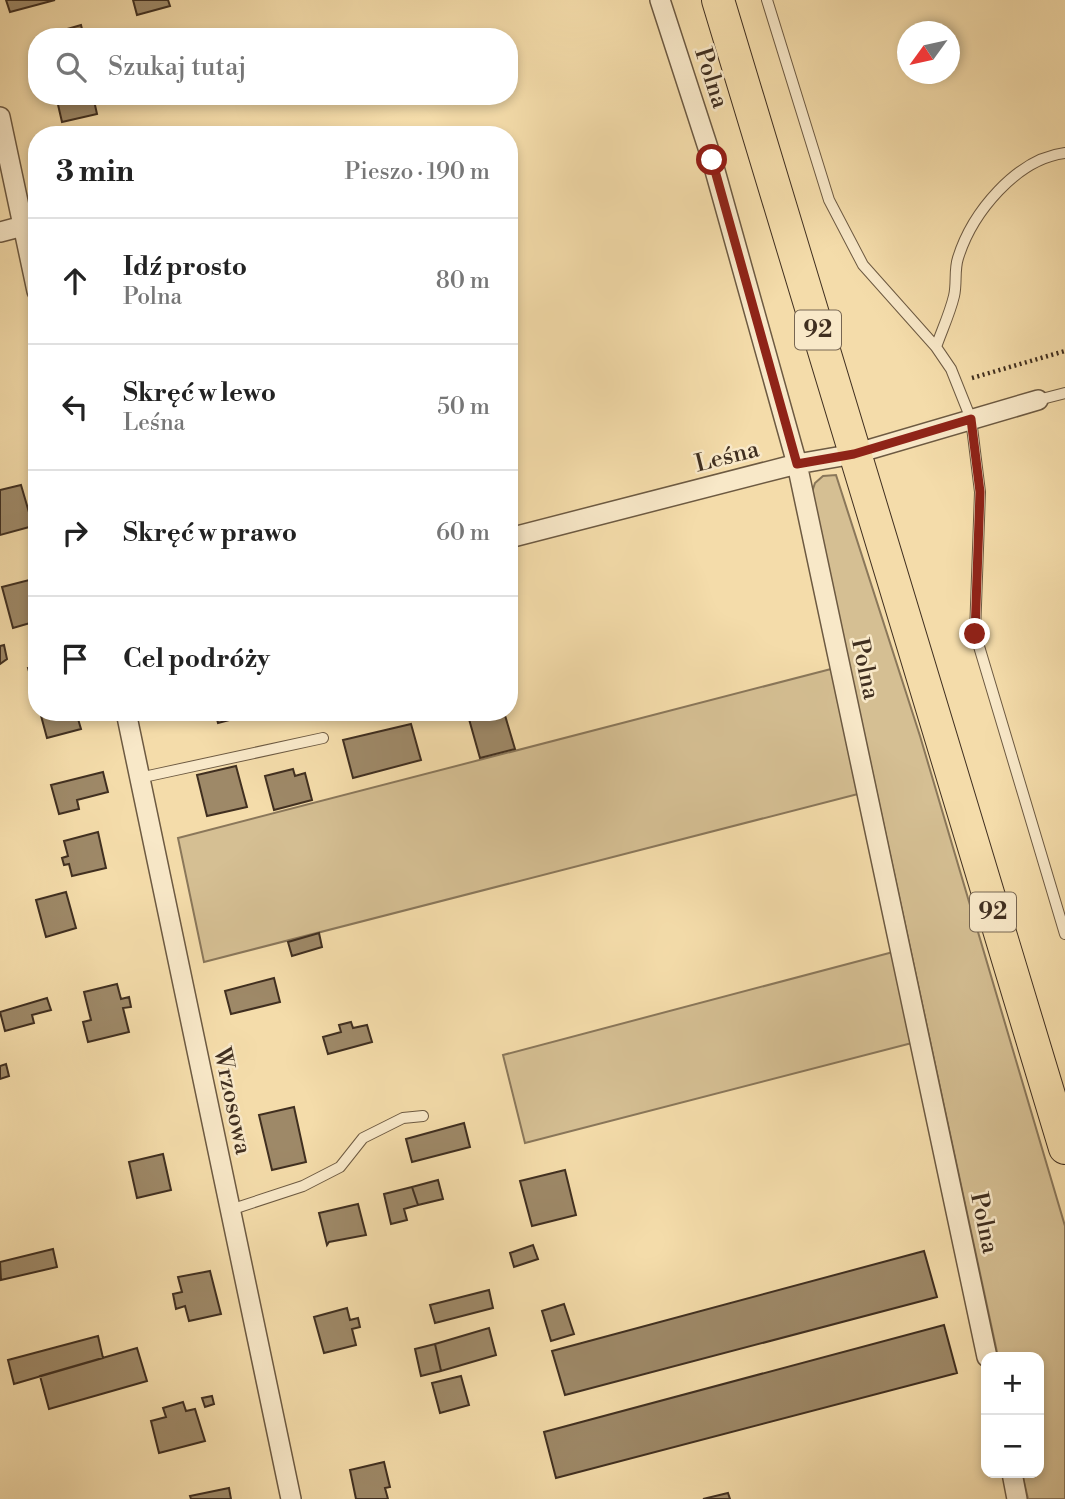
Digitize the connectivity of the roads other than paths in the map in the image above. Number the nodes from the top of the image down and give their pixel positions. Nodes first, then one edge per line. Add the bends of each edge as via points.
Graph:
1 (660, 0) edge
2 (718, 0) edge
3 (767, 0) edge
4 (0, 117) edge
5 (1065, 153) edge
6 (23, 226) junction
7 (0, 232) edge
8 (28, 249) edge
9 (936, 347) junction
10 (1065, 393) edge
11 (1038, 400) joint
12 (971, 419) junction
13 (854, 454) junction
14 (797, 464) junction
15 (518, 536) edge
16 (128, 721) edge
17 (323, 738) dead end
18 (139, 778) junction
19 (1065, 934) edge
20 (423, 1116) dead end
21 (1065, 1148) edge
22 (230, 1210) junction
23 (986, 1352) edge
24 (1013, 1478) edge
25 (291, 1499) edge
26 (1017, 1499) edge

1 - 14 street, Polna via 712,160
2 - 13 main road, 92
3 - 9 lane via 829,200 863,265
4 - 6 street
5 - 9 lane via 1049,155 1017,175 981,209 957,260 954,295
6 - 7 street
6 - 8 street
9 - 12 lane
10 - 11 lane
11 - 12 street, Leśna
12 - 13 street, Leśna
12 - 19 lane via 980,492 975,634
13 - 14 street, Leśna
13 - 21 main road, 92
14 - 15 street, Leśna
14 - 23 street, Polna
16 - 18 street, Wrzosowa
17 - 18 lane
18 - 22 street, Wrzosowa
20 - 22 lane via 403,1118 363,1138 340,1167 303,1186
22 - 25 street, Wrzosowa
24 - 26 street

